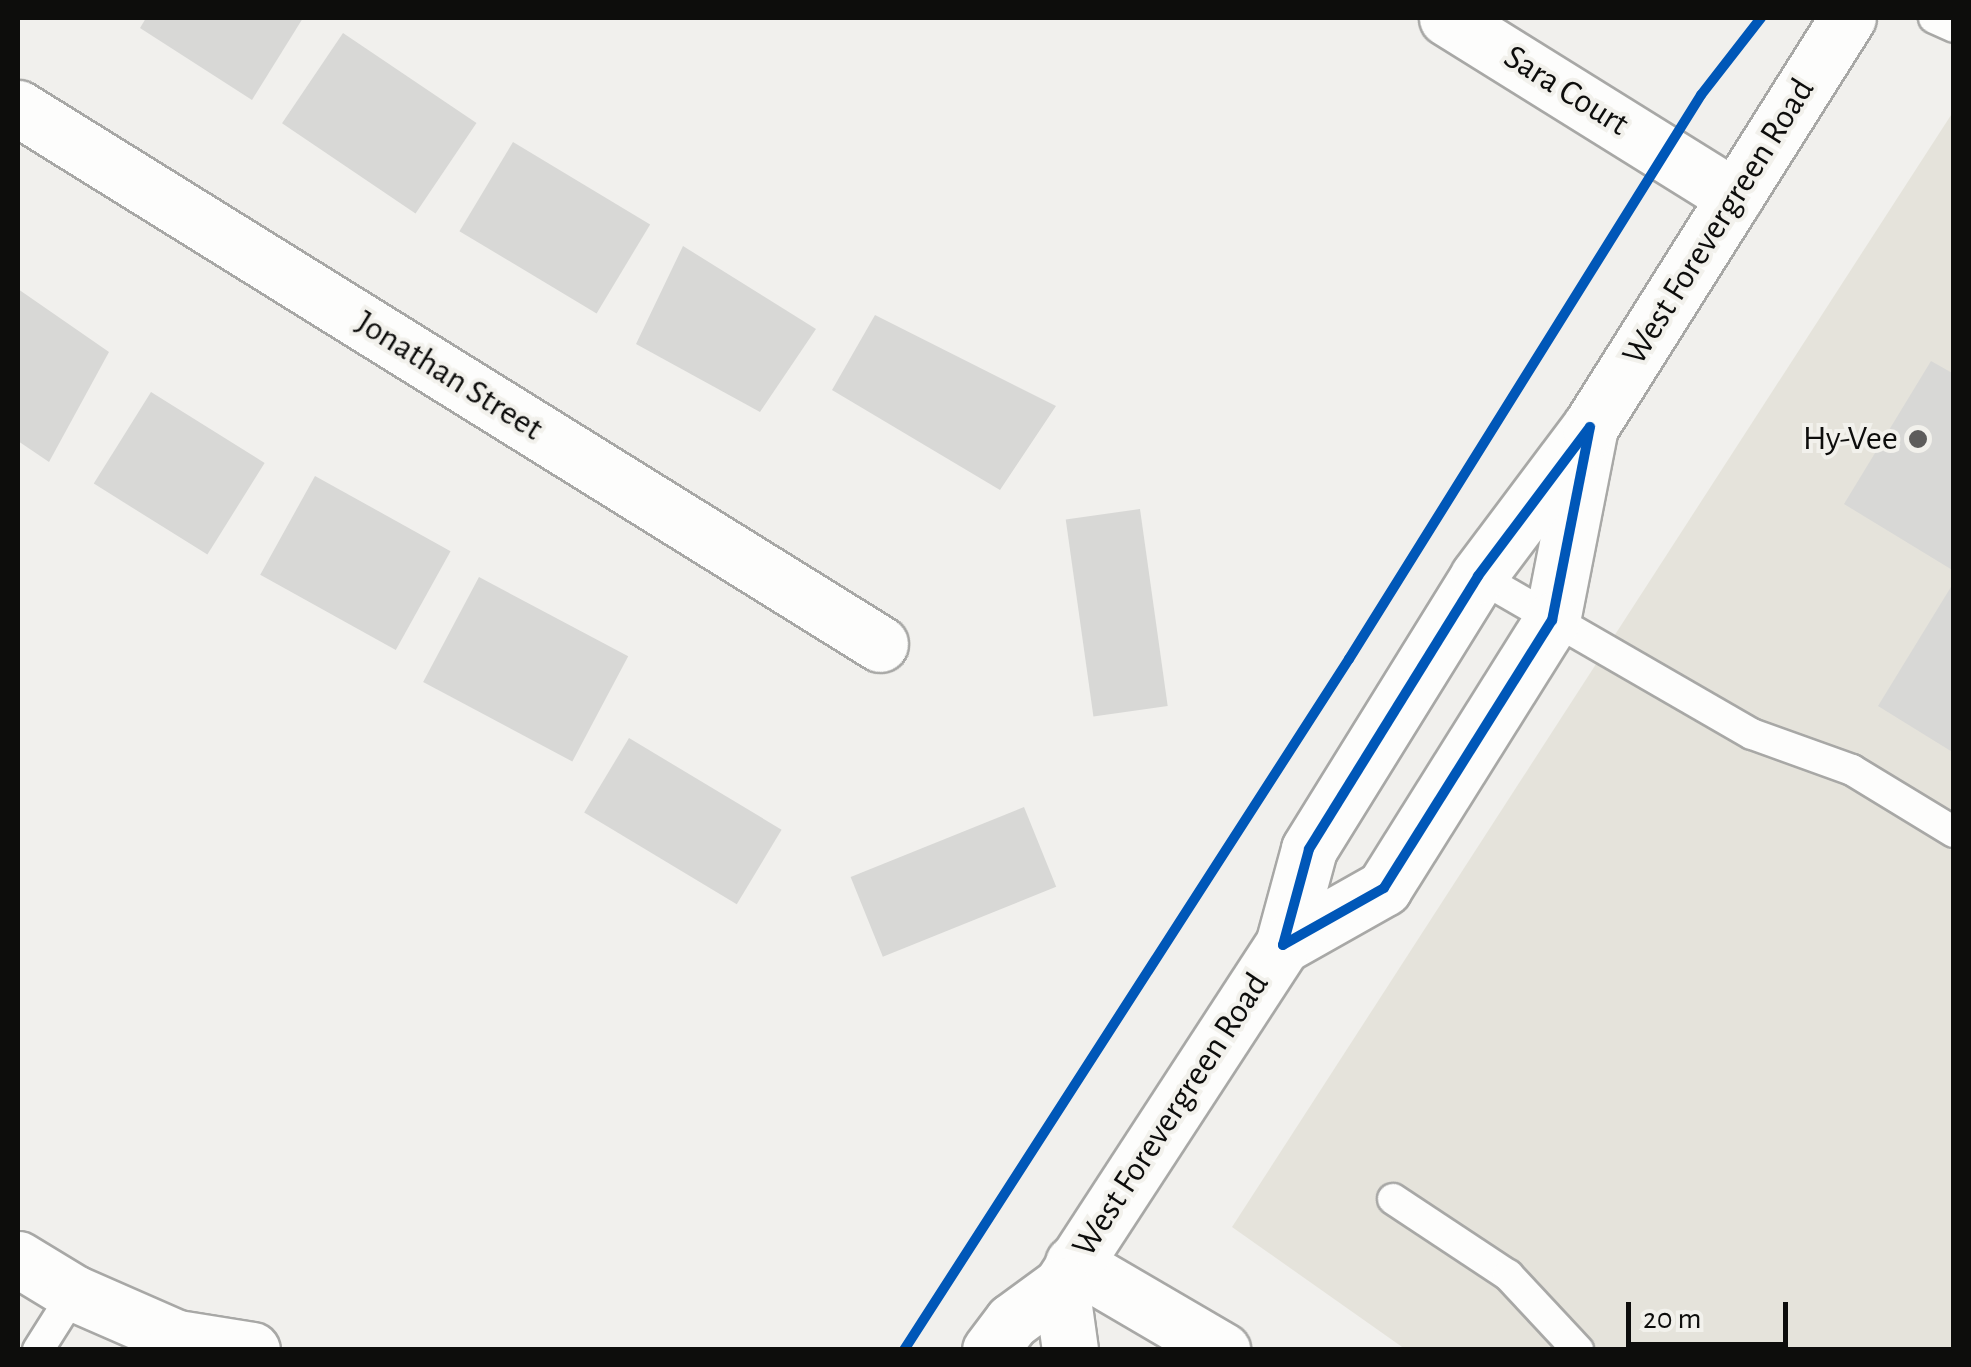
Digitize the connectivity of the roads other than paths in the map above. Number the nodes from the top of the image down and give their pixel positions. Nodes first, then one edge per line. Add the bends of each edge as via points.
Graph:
1 (1447, 18) edge
2 (1848, 18) edge
3 (1934, 18) edge
4 (1954, 27) edge
5 (18, 108) edge
6 (1735, 197) junction
7 (1590, 427) junction
8 (1478, 576) junction
9 (1552, 620) junction
10 (880, 644) dead end
11 (1954, 832) edge
12 (1283, 945) junction
13 (1393, 1199) dead end
14 (18, 1259) edge
15 (1067, 1274) junction
16 (74, 1294) junction
17 (38, 1350) edge
18 (252, 1350) edge
19 (990, 1350) edge
20 (1070, 1350) edge
21 (1222, 1350) edge
22 (1578, 1350) edge

1 - 6 street, Sara Court
2 - 6 street, West Forevergreen Road
3 - 4 lane
5 - 10 street, Jonathan Street
6 - 7 street, West Forevergreen Road
7 - 8 street, West Forevergreen Road
7 - 9 street, West Forevergreen Road
8 - 9 lane
8 - 12 street, West Forevergreen Road via 1309,849
9 - 11 lane via 1752,734 1852,770
9 - 12 street, West Forevergreen Road via 1384,888
12 - 15 street, West Forevergreen Road
13 - 22 lane via 1508,1274
14 - 16 street
15 - 19 street, West Forevergreen Road via 1012,1321
15 - 20 street, West Forevergreen Road
15 - 21 street
16 - 17 lane
16 - 18 street via 177,1338

